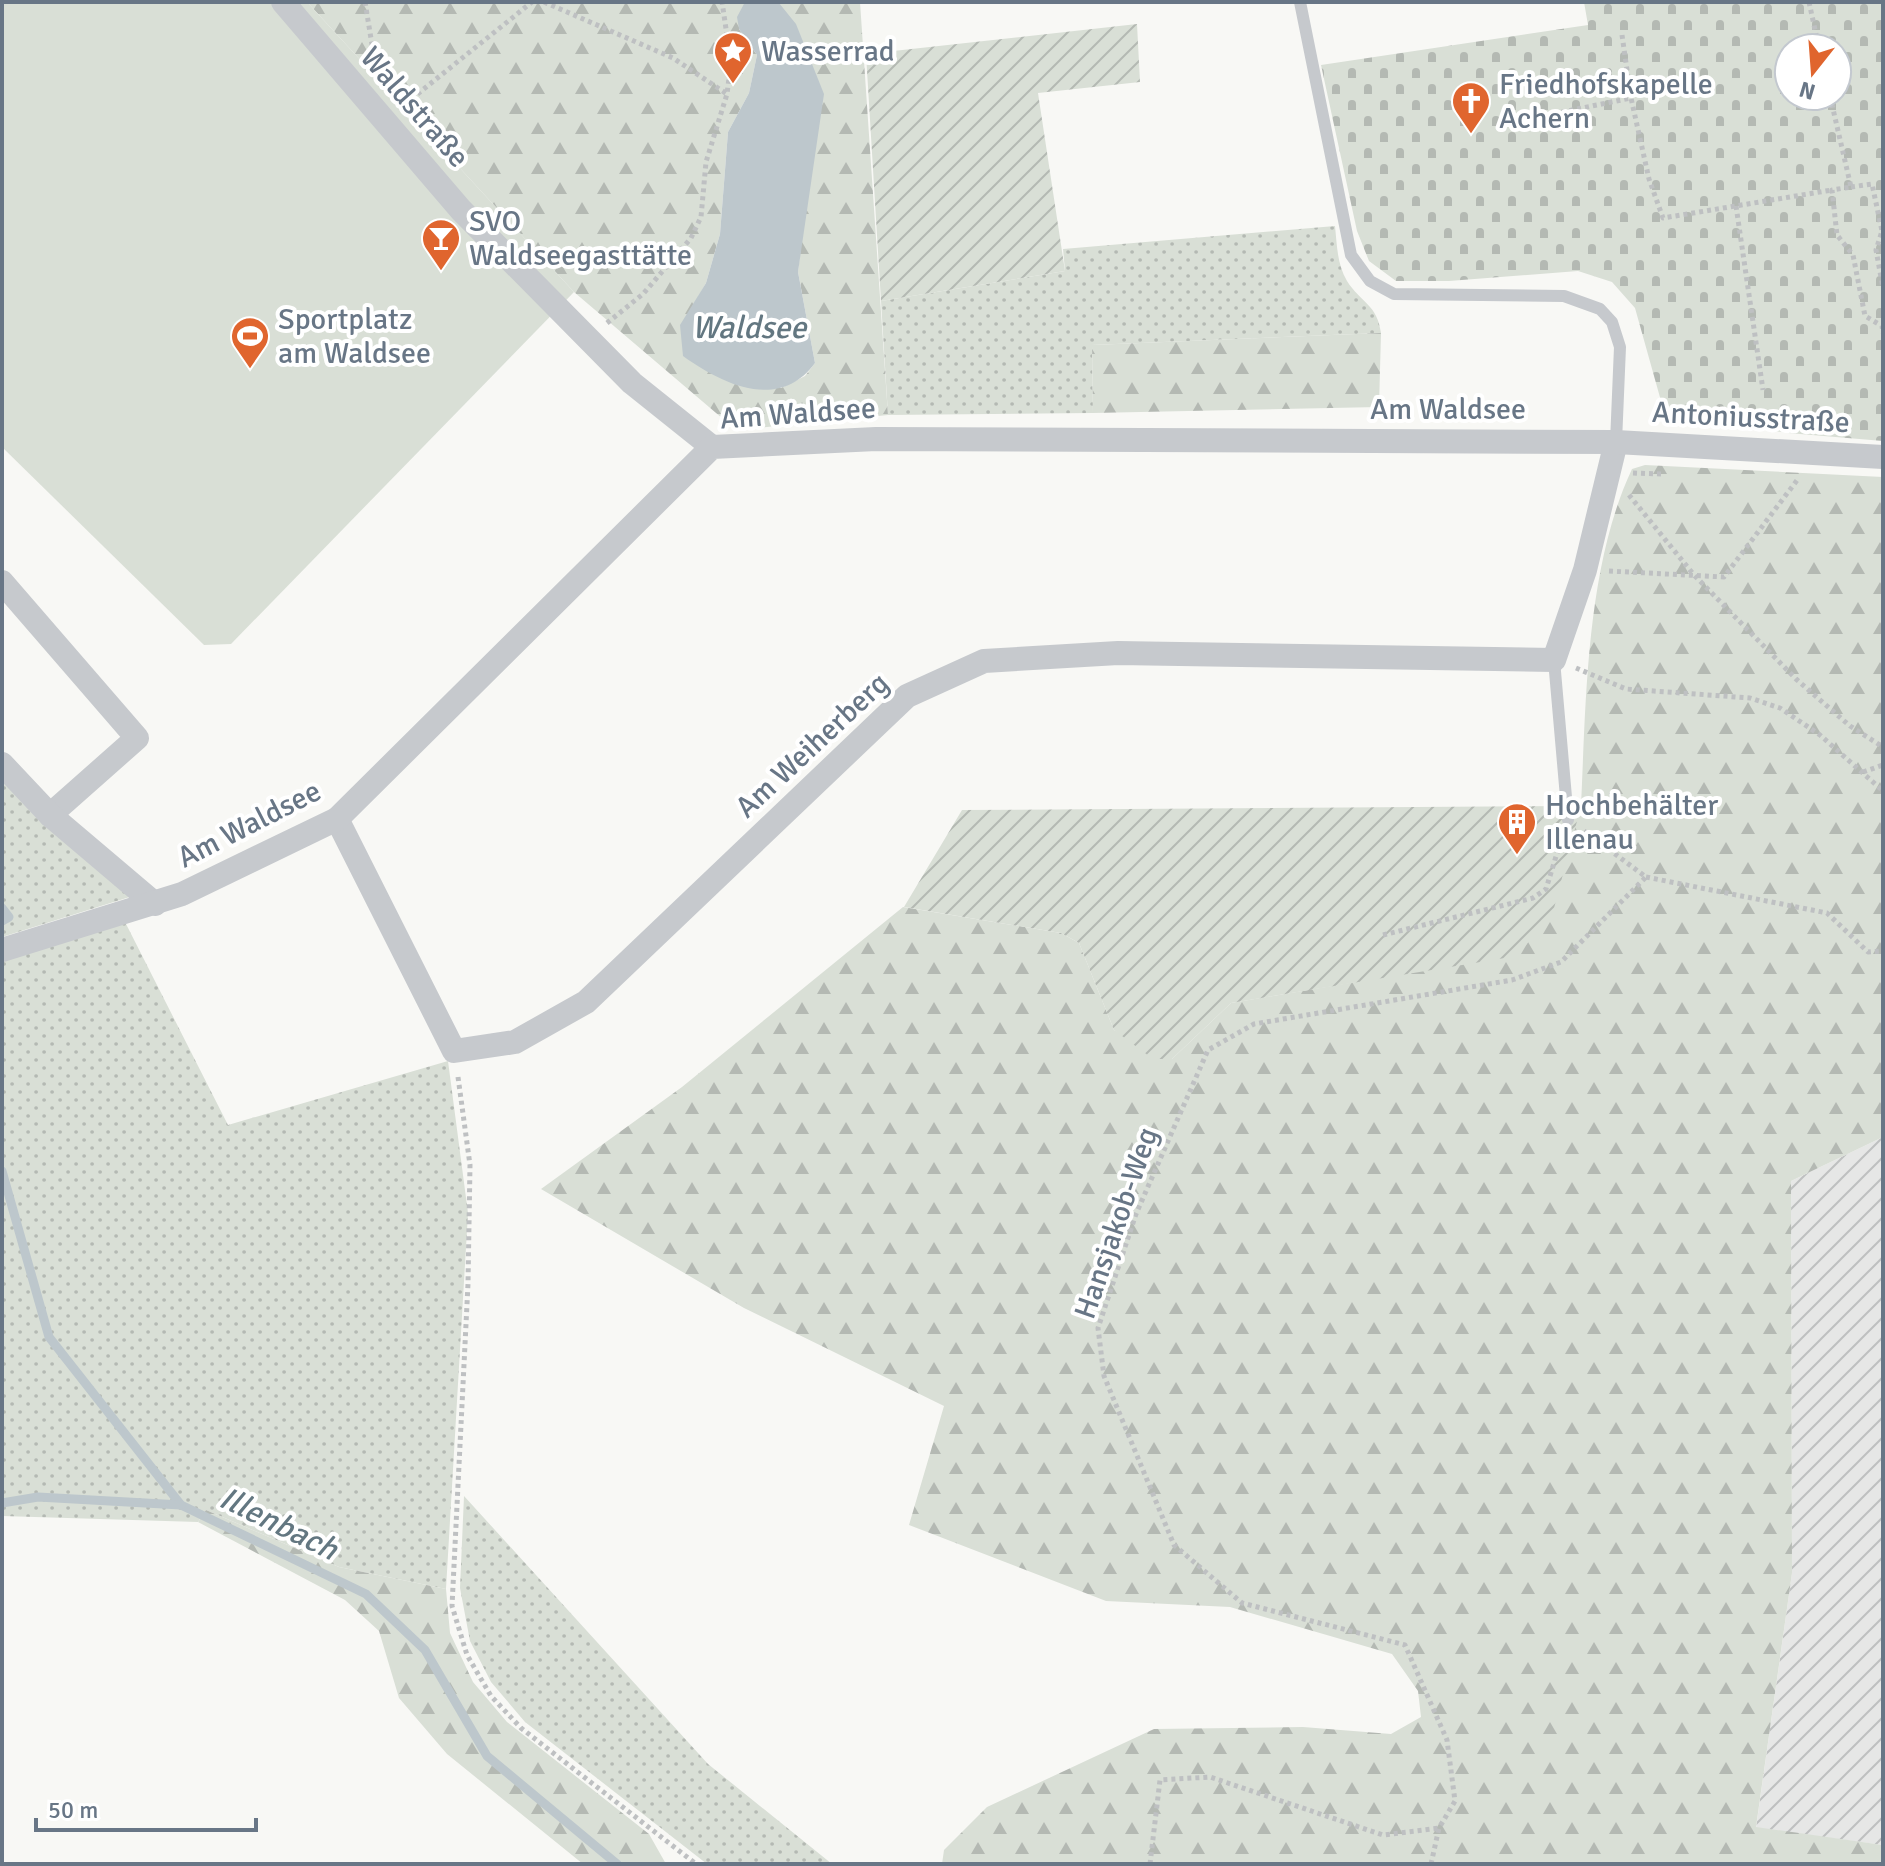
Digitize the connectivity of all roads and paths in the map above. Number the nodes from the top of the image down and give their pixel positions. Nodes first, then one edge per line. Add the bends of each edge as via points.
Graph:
1 (283, 2) edge
2 (365, 2) edge
3 (532, 2) edge
4 (544, 2) edge
5 (722, 2) edge
6 (1300, 2) edge
7 (1809, 2) edge
8 (1816, 32) edge
9 (1622, 35) dead end
10 (377, 76) dead end
11 (727, 94) junction
12 (1631, 98) junction
13 (1834, 112) edge
14 (1538, 117) dead end
15 (384, 120) junction
16 (1851, 187) junction
17 (1832, 190) junction
18 (1736, 206) junction
19 (1883, 288) edge
20 (1883, 327) edge
21 (590, 342) junction
22 (1763, 390) dead end
23 (1616, 442) junction
24 (712, 447) junction
25 (1883, 457) edge
26 (1608, 469) junction
27 (1799, 478) dead end
28 (1585, 570) junction
29 (1694, 575) junction
30 (2, 582) edge
31 (1554, 660) junction
32 (1883, 747) edge
33 (2, 764) edge
34 (1883, 765) edge
35 (1862, 772) junction
36 (1883, 791) edge
37 (50, 815) junction
38 (337, 819) junction
39 (1568, 820) junction
40 (1646, 877) junction
41 (155, 904) junction
42 (1383, 935) dead end
43 (2, 950) edge
44 (1883, 951) edge
45 (454, 1051) junction
46 (1439, 1828) junction
47 (696, 1864) edge
48 (1150, 1864) edge
49 (1431, 1864) edge

1 - 15 street, Waldstraße
2 - 10 path
3 - 15 path
4 - 11 path via 673,58
5 - 11 path via 731,62
6 - 23 lane via 1351,255 1370,281 1394,294 1564,296 1600,309 1612,322 1620,347
7 - 8 path
9 - 12 path
11 - 21 path via 706,162 701,217 691,238 643,294
12 - 14 path
12 - 18 path via 1663,218
13 - 16 path
15 - 21 street, Waldstraße via 461,210
16 - 17 path
16 - 19 path via 1872,184 1882,231 1876,250
17 - 18 path
17 - 20 path via 1837,235 1853,255 1865,316
18 - 22 path
21 - 24 street, Waldstraße
23 - 24 street, Am Waldsee via 876,439
23 - 25 street, Antoniusstraße
23 - 26 street
24 - 38 street, Am Waldsee
26 - 28 street
26 - 29 path
27 - 29 path via 1724,577
28 - 29 path
28 - 31 street
29 - 32 path via 1796,679
30 - 37 street via 137,738
31 - 35 path via 1626,689 1750,698 1780,708
31 - 39 lane
31 - 45 street, Am Weiherberg via 1118,653 984,661 907,696 586,1002 515,1042
33 - 37 street, Am Waldsee
34 - 35 path
35 - 36 path
37 - 41 street, Am Waldsee
38 - 41 street, Am Waldsee
38 - 45 street
39 - 40 path
39 - 42 path via 1546,889 1533,898
40 - 44 path via 1827,913 1868,952
40 - 46 path, Hansjakob-Weg via 1561,962 1512,980 1254,1024 1208,1050 1136,1214 1098,1328 1104,1376 1174,1545 1242,1603 1405,1645 1447,1740 1455,1801
41 - 43 street, Am Waldsee
45 - 47 path via 470,1165 452,1606 467,1655 491,1696 521,1728
46 - 48 path via 1383,1835 1210,1777 1160,1780
46 - 49 path, Hansjakob-Weg

